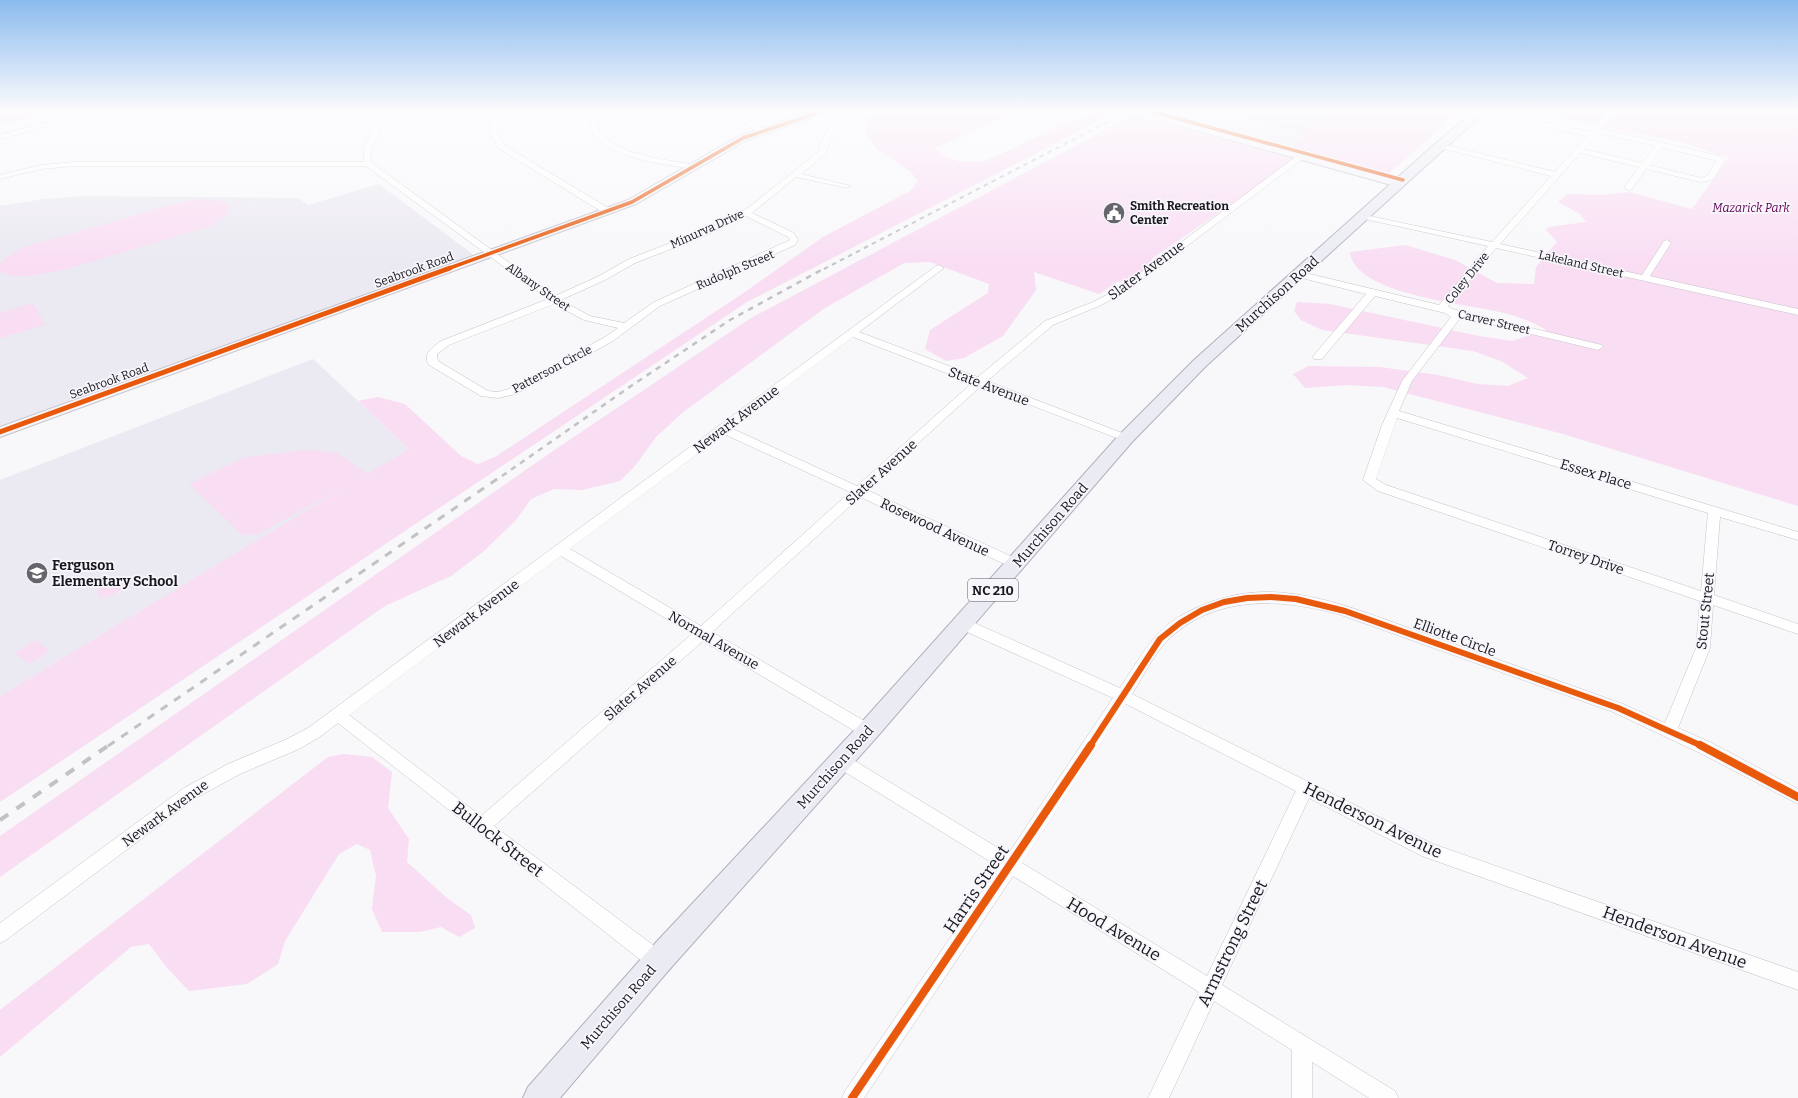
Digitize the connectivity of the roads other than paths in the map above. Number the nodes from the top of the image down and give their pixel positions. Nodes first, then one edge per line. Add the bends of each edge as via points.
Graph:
1 (367, 161) edge
2 (526, 161) edge
3 (666, 161) edge
4 (702, 161) edge
5 (812, 161) edge
6 (1295, 161) edge
7 (1326, 161) edge
8 (1423, 161) edge
9 (1514, 161) edge
10 (1526, 161) edge
11 (1568, 161) edge
12 (1625, 161) edge
13 (1648, 161) edge
14 (1720, 161) edge
15 (368, 164) junction
16 (1645, 166) junction
17 (693, 167) junction
18 (1559, 171) junction
19 (796, 175) junction
20 (0, 177) edge
21 (1401, 182) junction
22 (847, 186) dead end
23 (1628, 188) dead end
24 (607, 211) junction
25 (746, 213) junction
26 (1363, 216) junction
27 (1666, 243) dead end
28 (1494, 245) junction
29 (492, 253) junction
30 (939, 268) dead end
31 (1298, 274) junction
32 (1644, 278) junction
33 (1372, 293) junction
34 (554, 300) junction
35 (1450, 312) junction
36 (1798, 312) edge
37 (627, 327) junction
38 (852, 333) junction
39 (1598, 347) dead end
40 (1318, 357) dead end
41 (979, 382) junction
42 (1393, 413) junction
43 (723, 428) junction
44 (0, 432) edge
45 (1126, 438) junction
46 (1375, 485) joint
47 (859, 492) junction
48 (1714, 510) junction
49 (1798, 536) edge
50 (561, 550) junction
51 (1016, 564) junction
52 (1707, 598) junction
53 (962, 624) junction
54 (1798, 629) edge
55 (702, 633) junction
56 (1123, 696) junction
57 (338, 715) junction
58 (1670, 730) junction
59 (868, 731) junction
60 (838, 763) junction
61 (1306, 788) junction
62 (1798, 798) edge
63 (482, 826) junction
64 (1009, 865) junction
65 (0, 934) edge
66 (658, 961) junction
67 (1798, 981) edge
68 (1210, 988) junction
69 (1302, 1045) junction
70 (539, 1098) edge
71 (852, 1098) edge
72 (1158, 1098) edge
73 (1302, 1098) edge
74 (1388, 1098) edge

1 - 15 street
2 - 24 street
3 - 17 street
4 - 17 street, Seabrook Road
5 - 19 street, Minurva Drive
6 - 41 street, Slater Avenue via 1123,290 1049,324
7 - 21 street
8 - 21 main road, Murchison Road / NC 210
9 - 18 street
10 - 18 street
11 - 18 street, Coley Drive
12 - 16 street
13 - 16 street
14 - 16 street via 1708,180
15 - 20 street via 74,164 41,167
15 - 29 street, Albany Street
16 - 23 street
17 - 24 street, Seabrook Road via 648,195
18 - 28 street, Coley Drive
19 - 22 street
19 - 25 street, Minurva Drive
21 - 26 main road, Murchison Road / NC 210
24 - 29 street, Seabrook Road
25 - 34 street, Minurva Drive via 704,233 632,261
25 - 37 street, Rudolph Street via 791,235 794,238 792,243 657,304
26 - 28 street, Lakeland Street
26 - 31 main road, Murchison Road / NC 210
27 - 32 street
28 - 32 street, Lakeland Street
28 - 35 street, Coley Drive via 1443,306
29 - 34 street, Albany Street
29 - 44 street, Seabrook Road
30 - 38 street, Newark Avenue
31 - 33 street, Carver Street
31 - 45 main road, Murchison Road / NC 210 via 1200,363
32 - 36 street, Lakeland Street
33 - 35 street, Carver Street
33 - 40 street
34 - 37 street, Albany Street via 582,316
34 - 37 street, Patterson Circle via 445,343 432,353 431,360 480,392 491,395 505,394
35 - 39 street, Carver Street
35 - 42 street, Coley Drive via 1456,317 1407,381
38 - 41 street, State Avenue
38 - 43 street, Newark Avenue
41 - 45 street, State Avenue
41 - 47 street, Slater Avenue
42 - 46 street, Coley Drive via 1370,476 1369,480
42 - 48 street, Essex Place
43 - 47 street, Rosewood Avenue
43 - 50 street, Newark Avenue
45 - 51 main road, Murchison Road / NC 210
46 - 52 street, Torrey Drive
47 - 51 street, Rosewood Avenue
47 - 55 street, Slater Avenue
48 - 49 street, Essex Place
48 - 52 street, Stout Street
50 - 55 street, Normal Avenue
50 - 57 street, Newark Avenue
51 - 53 main road, Murchison Road / NC 210
52 - 54 street, Torrey Drive
52 - 58 street, Stout Street via 1703,648
53 - 56 street, Henderson Avenue
53 - 59 main road, Murchison Road / NC 210
55 - 59 street, Normal Avenue
55 - 63 street, Slater Avenue
56 - 58 street, Elliotte Circle via 1160,639 1175,625 1194,613 1223,602 1255,597 1278,597 1308,600 1345,611 1618,708
56 - 61 street, Henderson Avenue
56 - 64 street, Harris Street
57 - 63 street, Bullock Street
57 - 65 street, Newark Avenue via 293,744 234,769 190,793
58 - 62 street, Elliotte Circle
59 - 60 main road, Murchison Road / NC 210
60 - 64 street, Hood Avenue via 849,766
60 - 66 main road, Murchison Road / NC 210
61 - 67 street, Henderson Avenue via 1428,850
61 - 68 street, Armstrong Street
63 - 66 street, Bullock Street
64 - 68 street, Hood Avenue
64 - 71 street, Harris Street
66 - 70 main road, Murchison Road / NC 210
68 - 69 street, Hood Avenue
68 - 72 street, Armstrong Street
69 - 73 street
69 - 74 street, Hood Avenue

